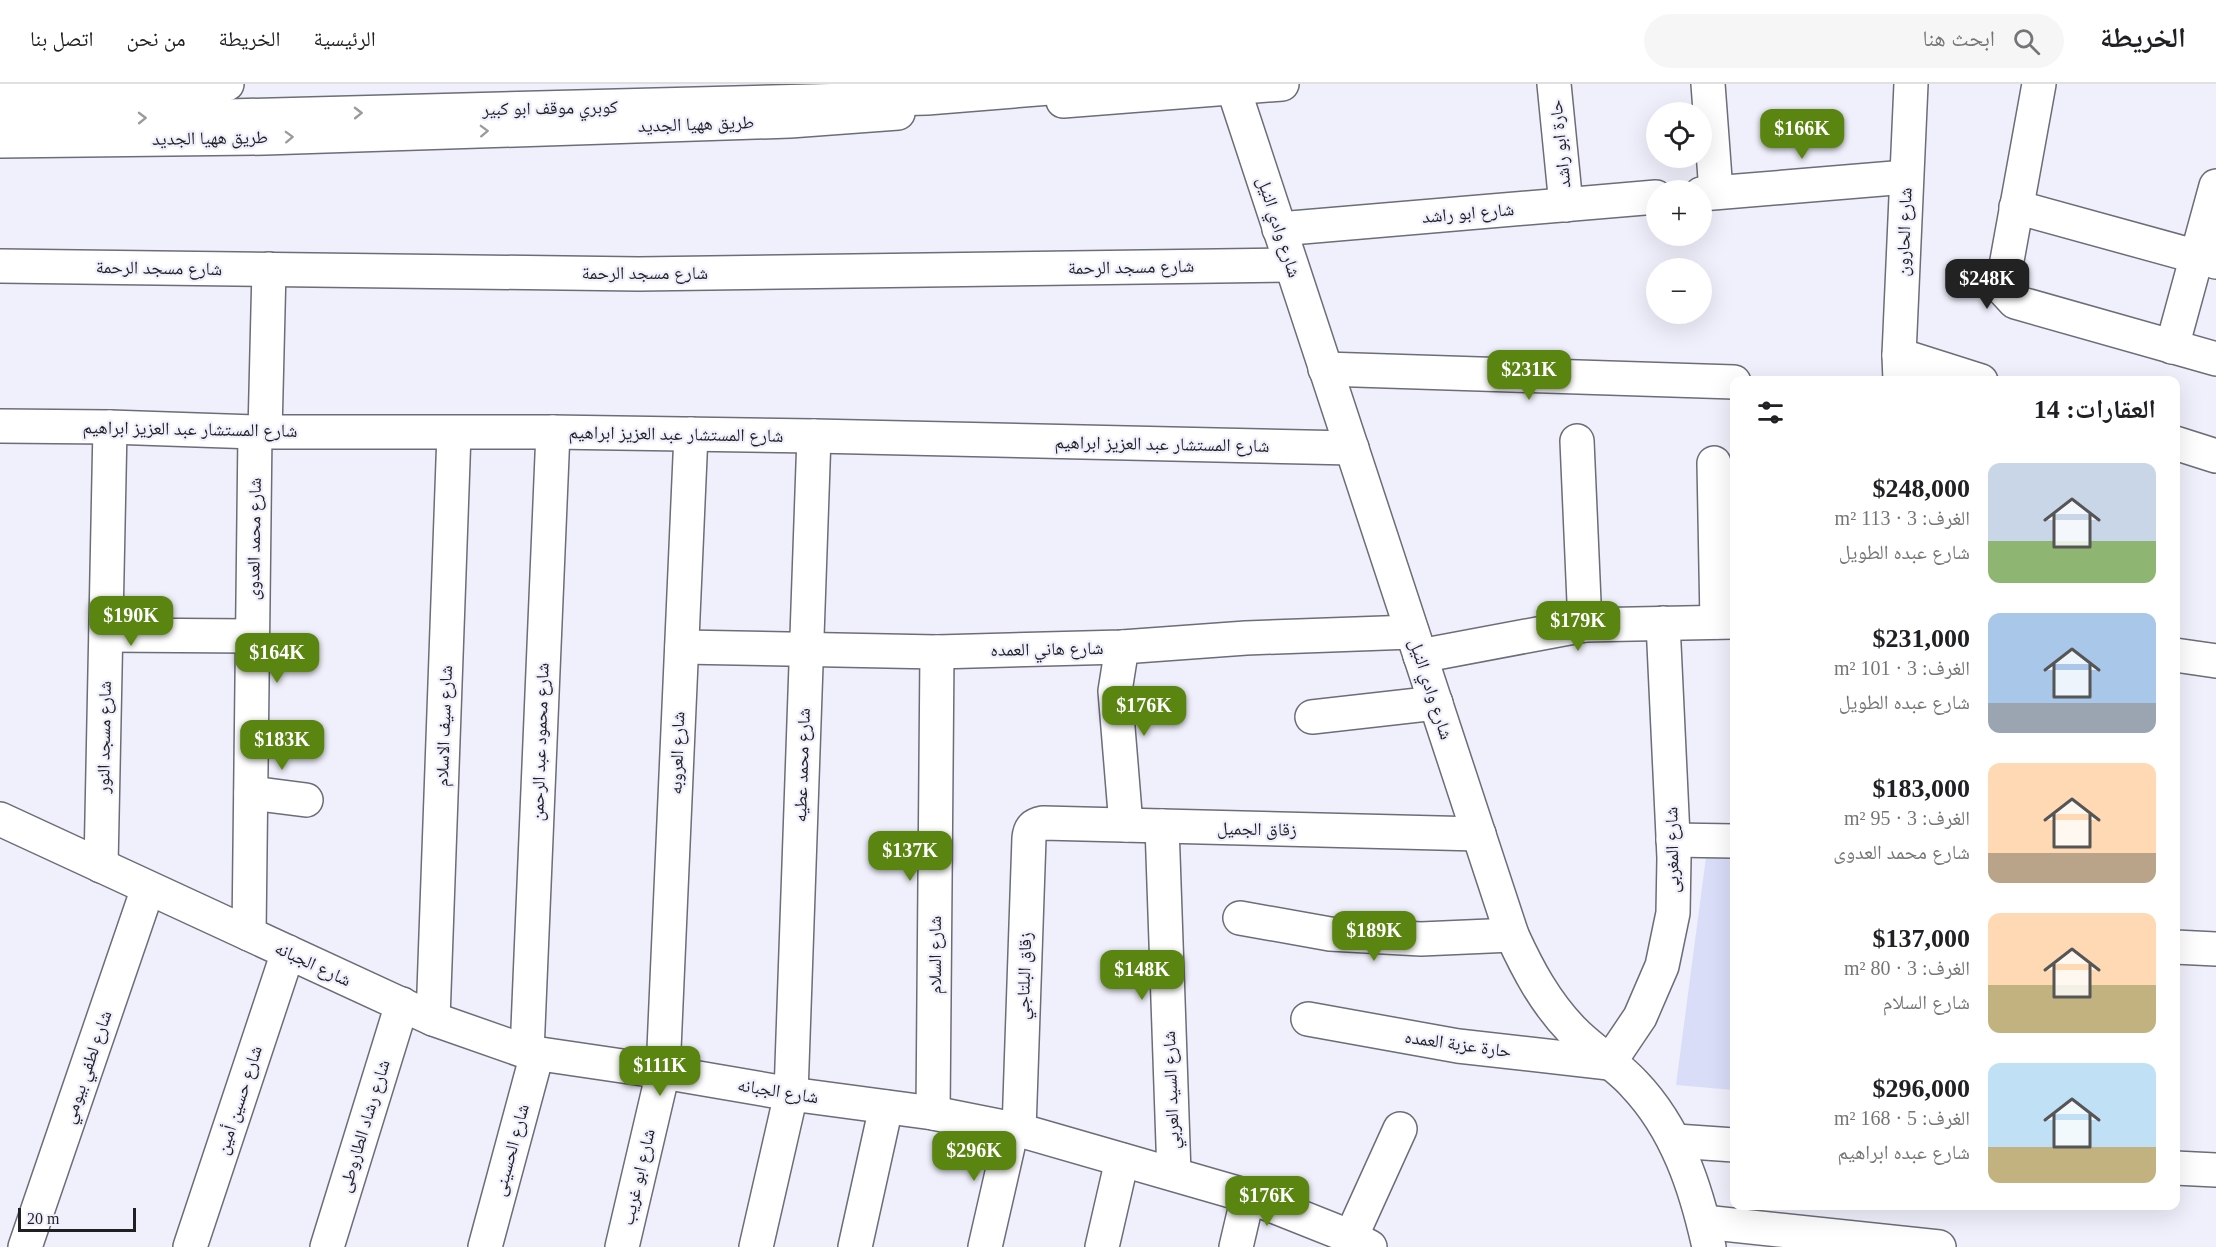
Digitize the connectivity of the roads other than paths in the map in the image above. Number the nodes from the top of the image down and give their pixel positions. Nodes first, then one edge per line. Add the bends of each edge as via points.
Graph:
1 (227, 84) edge
2 (1098, 84) edge
3 (1282, 84) edge
4 (1554, 84) edge
5 (1708, 84) edge
6 (1911, 84) edge
7 (2039, 84) edge
8 (1232, 86) edge
9 (0, 90) edge
10 (0, 122) edge
11 (0, 141) edge
12 (1906, 177) junction
13 (1708, 180) edge
14 (2216, 186) edge
15 (1712, 193) edge
16 (1646, 198) edge
17 (1566, 205) junction
18 (2016, 207) junction
19 (1279, 229) junction
20 (2206, 259) edge
21 (1291, 265) junction
22 (0, 266) edge
23 (269, 269) junction
24 (2172, 347) junction
25 (2216, 359) edge
26 (1900, 368) edge
27 (1325, 369) junction
28 (1950, 376) edge
29 (1730, 382) edge
30 (0, 426) edge
31 (110, 427) junction
32 (260, 432) junction
33 (553, 432) junction
34 (454, 433) junction
35 (691, 434) junction
36 (814, 436) junction
37 (1577, 441) dead end
38 (2180, 445) edge
39 (1352, 448) junction
40 (2216, 456) edge
41 (1714, 463) dead end
42 (1725, 622) edge
43 (1663, 623) junction
44 (1585, 625) junction
45 (106, 635) junction
46 (252, 636) junction
47 (1416, 644) junction
48 (682, 647) junction
49 (1122, 647) junction
50 (806, 651) junction
51 (937, 652) junction
52 (2180, 656) edge
53 (2216, 661) edge
54 (1436, 703) junction
55 (1312, 717) dead end
56 (251, 793) junction
57 (306, 800) dead end
58 (0, 820) edge
59 (1035, 824) joint
60 (1126, 825) junction
61 (1162, 826) junction
62 (1479, 834) junction
63 (1673, 840) junction
64 (1730, 841) edge
65 (101, 866) junction
66 (148, 888) junction
67 (1240, 918) dead end
68 (249, 934) junction
69 (1512, 935) junction
70 (2180, 947) edge
71 (2216, 950) edge
72 (288, 952) junction
73 (402, 1004) junction
74 (433, 1019) junction
75 (1308, 1019) dead end
76 (532, 1053) junction
77 (1609, 1063) junction
78 (663, 1072) junction
79 (791, 1094) junction
80 (886, 1107) junction
81 (933, 1113) junction
82 (1400, 1129) dead end
83 (1016, 1130) junction
84 (1676, 1142) junction
85 (1730, 1144) edge
86 (1122, 1160) junction
87 (2180, 1168) edge
88 (2216, 1170) edge
89 (1174, 1174) junction
90 (1248, 1196) junction
91 (1707, 1234) edge
92 (1363, 1244) edge
93 (25, 1247) edge
94 (190, 1247) edge
95 (327, 1247) edge
96 (485, 1247) edge
97 (622, 1247) edge
98 (756, 1247) edge
99 (855, 1247) edge
100 (985, 1247) edge
101 (1102, 1247) edge
102 (1236, 1247) edge
103 (1939, 1247) edge

1 - 9 street
10 -> 2 street, كوبري موقف ابو كبير via 927,98
3 - 8 street, طريق ههيا الجديد
4 - 17 street, حارة ابو راشد
5 - 13 street
6 - 12 street, شارع الحارون
7 - 18 street
11 -> 8 street, طريق ههيا الجديد via 265,138 790,121
8 - 19 street, شارع وادي النيل
12 - 15 street
12 - 26 street, شارع الحارون
14 - 20 street
16 - 17 street, شارع ابو راشد
17 - 19 street, شارع ابو راشد
18 - 20 street
18 - 24 street via 2002,288 2014,302
19 - 21 street, شارع وادي النيل
20 - 24 street
21 - 23 street, شارع مسجد الرحمة via 639,274
21 - 27 street, شارع وادي النيل
22 - 23 street, شارع مسجد الرحمة
23 - 32 street, شارع محمد العدوى
24 - 25 street
26 - 28 street
27 - 29 street
27 - 39 street, شارع وادي النيل
30 - 31 street, شارع المستشار عبد العزيز ابراهيم
31 - 32 street, شارع المستشار عبد العزيز ابراهيم
31 - 45 street, شارع مسجد النور
32 - 34 street, شارع المستشار عبد العزيز ابراهيم
32 - 46 street, شارع محمد العدوى
33 - 34 street, شارع المستشار عبد العزيز ابراهيم
33 - 35 street, شارع المستشار عبد العزيز ابراهيم
33 - 76 street, شارع محمود عبد الرحمن
34 - 74 street, شارع سيف الاسلام
35 - 36 street, شارع المستشار عبد العزيز ابراهيم
35 - 48 street, شارع العروبه
36 - 39 street, شارع المستشار عبد العزيز ابراهيم
36 - 50 street, شارع محمد عطيه
37 - 44 street
38 - 40 street
39 - 47 street, شارع وادي النيل
41 - 42 street
42 - 43 street, شارع هاني العمده
43 - 44 street, شارع هاني العمده
43 - 63 street, شارع المغربى
44 - 47 street, شارع هاني العمده
45 - 46 street
45 - 65 street, شارع مسجد النور
46 - 56 street, شارع محمد العدوى
47 - 49 street, شارع هاني العمده via 1246,638
47 - 54 street, شارع وادي النيل
48 - 50 street, شارع هاني العمده
48 - 78 street, شارع العروبه
49 - 51 street, شارع هاني العمده
49 - 60 street via 1115,691
50 - 51 street, شارع هاني العمده
50 - 79 street, شارع محمد عطيه
51 - 81 street, شارع السلام
52 - 53 street
54 - 55 street
54 - 62 street, شارع وادي النيل
56 - 57 street
56 - 68 street, شارع محمد العدوى
58 - 65 street, شارع الجبانه
59 - 60 street, زقاق الجميل
59 - 83 street, زقاق البلتاجي via 1029,838
60 - 61 street, زقاق الجميل
61 - 62 street, زقاق الجميل
61 - 89 street, شارع السيد العربي
62 - 69 street, شارع وادي النيل
63 - 64 street
63 - 77 street, شارع المغربى via 1673,913 1662,966 1640,1017
65 - 66 street, شارع الجبانه
66 - 68 street, شارع الجبانه
66 - 93 street, شارع لطفي بيومي
67 - 69 street via 1330,934 1421,939
68 - 72 street, شارع الجبانه
69 - 77 street, شارع وادي النيل via 1546,1000
70 - 71 street
72 - 73 street, شارع الجبانه
72 - 94 street, شارع حسين أمين
73 - 74 street, شارع الجبانه
73 - 95 street, شارع رشاد الطاروطى
74 - 76 street, شارع الجبانه
75 - 77 street, حارة عزبة العمده via 1458,1046
76 - 78 street, شارع الجبانه
76 - 96 street, شارع الحسينى
77 - 84 street, شارع وادي النيل via 1634,1083
78 - 79 street, شارع الجبانه
78 - 97 street, شارع ابو غريب
79 - 80 street, شارع الجبانه
79 - 98 street, شارع محمد عطيه
80 - 81 street, شارع الجبانه
80 - 99 street
81 - 83 street, شارع الجبانه
82 - 92 street
83 - 86 street, شارع الجبانه
83 - 100 street, زقاق البلتاجي
84 - 85 street
84 - 91 street, شارع وادي النيل
86 - 89 street, شارع الجبانه
86 - 101 street
87 - 88 street
89 - 90 street, شارع الجبانه
90 - 92 street, شارع الجبانه
90 - 102 street
91 - 103 street

